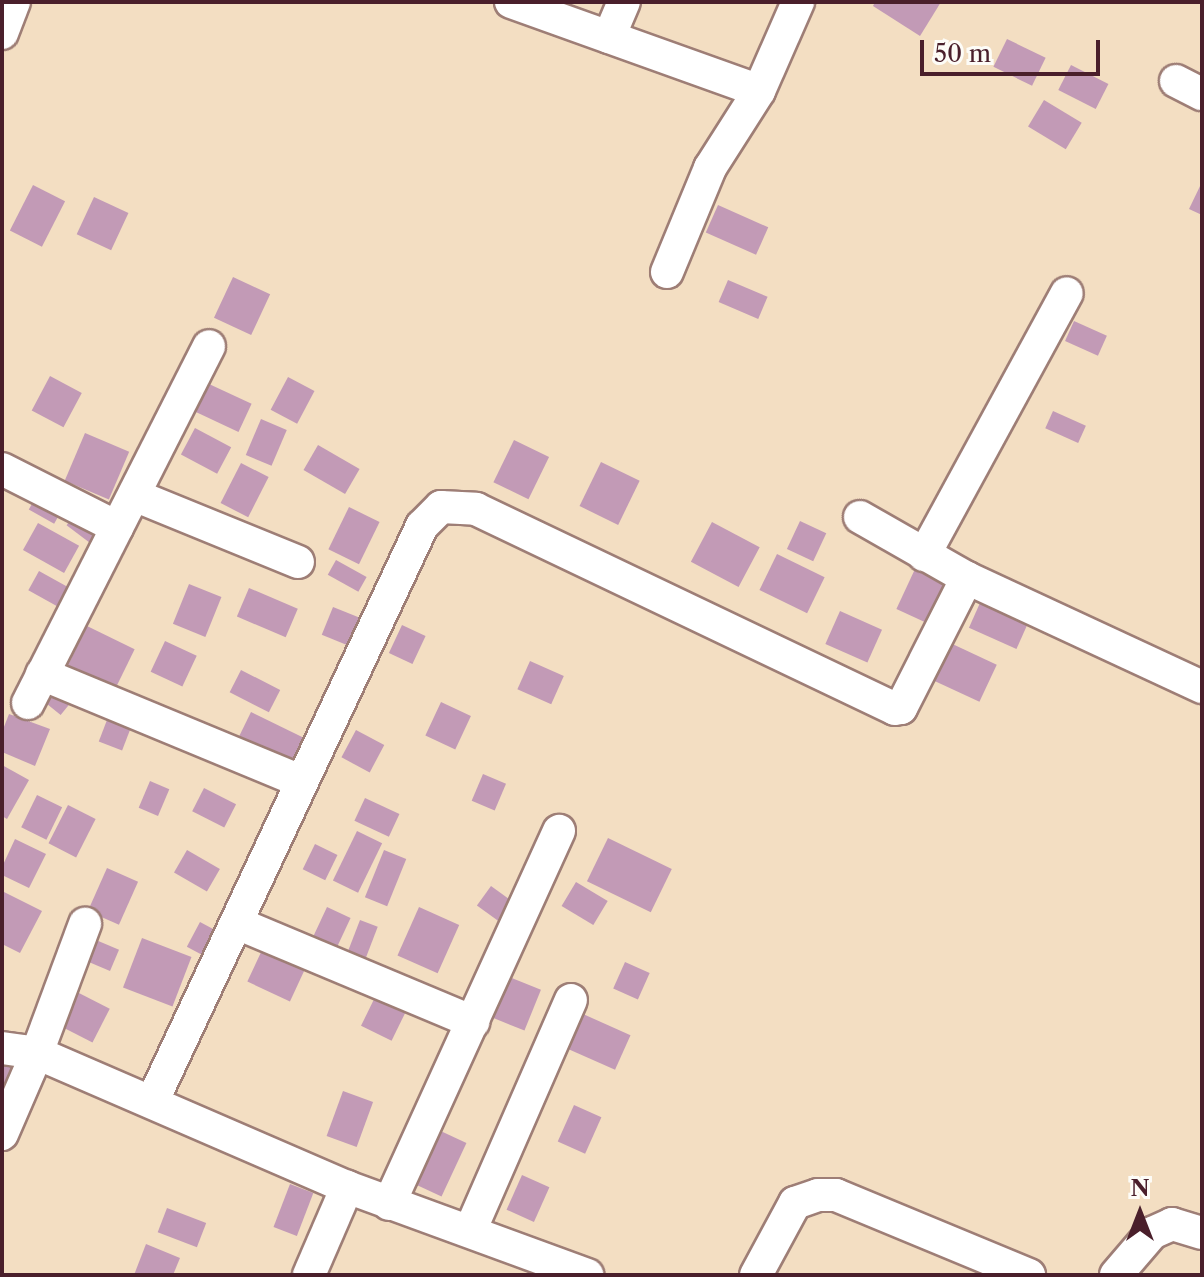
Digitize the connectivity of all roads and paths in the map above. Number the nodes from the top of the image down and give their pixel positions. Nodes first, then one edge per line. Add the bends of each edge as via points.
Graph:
1 (14, 2) edge
2 (511, 2) edge
3 (624, 2) edge
4 (798, 2) edge
5 (2, 33) edge
6 (609, 37) junction
7 (759, 91) junction
8 (667, 272) dead end
9 (1067, 293) dead end
10 (209, 346) dead end
11 (2, 469) edge
12 (134, 495) junction
13 (860, 517) dead end
14 (117, 527) junction
15 (924, 555) junction
16 (298, 562) dead end
17 (967, 578) junction
18 (1202, 687) edge
19 (300, 781) junction
20 (559, 831) dead end
21 (85, 924) dead end
22 (239, 924) junction
23 (571, 1000) dead end
24 (473, 1022) junction
25 (2, 1048) edge
26 (37, 1053) junction
27 (153, 1100) junction
28 (2, 1134) edge
29 (347, 1187) junction
30 (389, 1204) junction
31 (470, 1231) junction
32 (1202, 1233) edge
33 (309, 1275) edge
34 (587, 1275) edge
35 (756, 1275) edge
36 (1029, 1275) edge
37 (1116, 1275) edge

1 - 5 street
2 - 6 street
3 - 6 street
4 - 7 street
6 - 7 street
7 - 8 street via 710,168
9 - 15 street
10 - 12 street
11 - 14 street
12 - 14 street
12 - 16 street
13 - 15 street
14 - 19 street via 35,688
15 - 17 street
17 - 18 street
17 - 19 street via 901,708 895,709 476,509 441,507 422,526
19 - 22 street
20 - 24 street
21 - 26 street
22 - 24 street
22 - 27 street
23 - 31 street
24 - 30 street
25 - 26 street
26 - 27 street
26 - 28 street
27 - 29 street
29 - 30 street
29 - 33 street
30 - 31 street
31 - 34 street
32 - 37 street via 1172,1224 1152,1233
35 - 36 street via 795,1203 818,1195 836,1195

